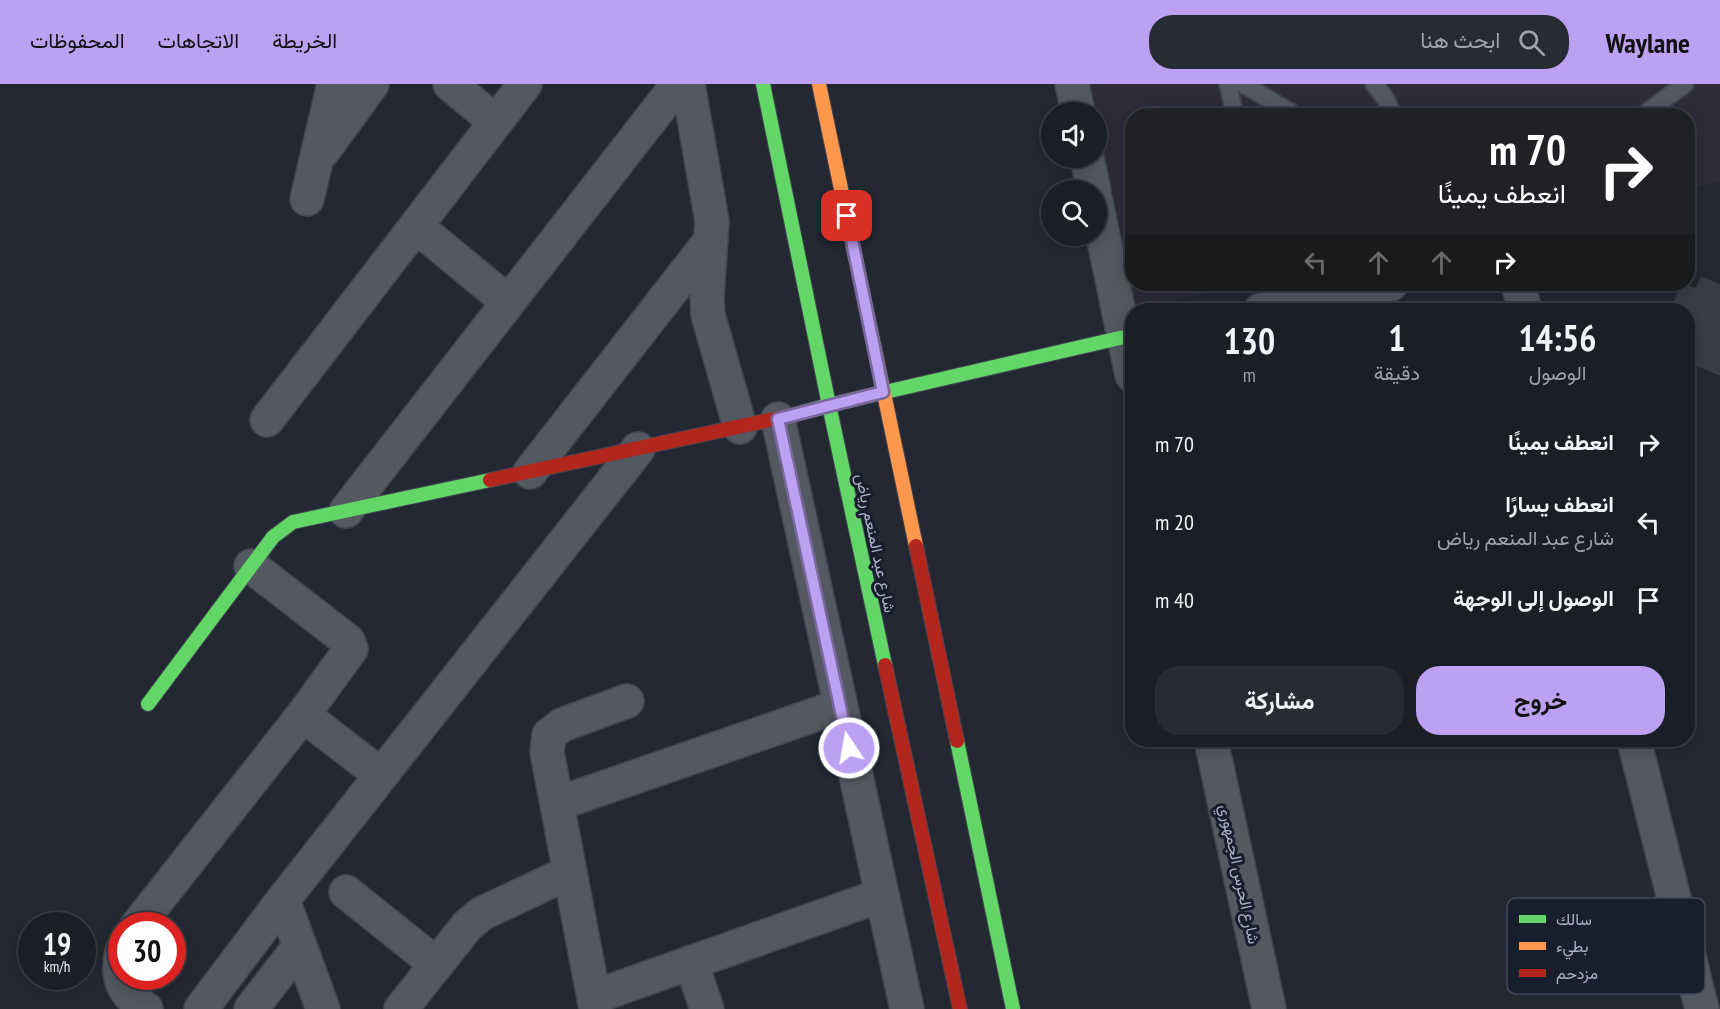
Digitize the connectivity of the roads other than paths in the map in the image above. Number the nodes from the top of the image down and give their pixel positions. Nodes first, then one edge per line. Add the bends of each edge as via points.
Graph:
1 (334, 84) edge
2 (372, 84) edge
3 (450, 84) edge
4 (678, 84) edge
5 (688, 84) edge
6 (763, 84) edge
7 (819, 84) edge
8 (1072, 84) edge
9 (1228, 84) edge
10 (1243, 84) edge
11 (1374, 84) edge
12 (1685, 84) edge
13 (517, 87) edge
14 (1076, 102) edge
15 (1233, 108) edge
16 (1284, 108) edge
17 (1390, 108) edge
18 (1653, 108) edge
19 (496, 122) junction
20 (315, 162) junction
21 (307, 200) dead end
22 (416, 226) junction
23 (711, 240) junction
24 (1105, 246) edge
25 (1356, 291) edge
26 (508, 302) junction
27 (1296, 303) edge
28 (1124, 337) junction
29 (1125, 342) edge
30 (883, 392) junction
31 (829, 405) junction
32 (778, 419) junction
33 (267, 420) dead end
34 (740, 427) junction
35 (638, 449) junction
36 (530, 472) junction
37 (346, 511) junction
38 (251, 566) junction
39 (627, 701) dead end
40 (148, 704) dead end
41 (840, 706) junction
42 (303, 715) junction
43 (1213, 747) edge
44 (1636, 747) edge
45 (381, 775) junction
46 (557, 804) junction
47 (570, 872) junction
48 (346, 892) dead end
49 (882, 895) junction
50 (1674, 898) edge
51 (283, 900) junction
52 (148, 912) edge
53 (300, 946) junction
54 (691, 963) junction
55 (436, 964) junction
56 (126, 990) edge
57 (1698, 994) edge
58 (595, 1003) edge
59 (147, 1009) edge
60 (201, 1009) edge
61 (251, 1009) edge
62 (323, 1009) edge
63 (400, 1009) edge
64 (707, 1009) edge
65 (907, 1009) edge
66 (960, 1009) edge
67 (1013, 1009) edge
68 (1269, 1009) edge
69 (1702, 1009) edge

1 - 20 street
2 - 20 street
3 - 19 street
4 - 26 street
5 - 23 street via 711,213
6 - 31 main road, شارع عبد المنعم رياض
7 - 30 main road
8 - 14 street
9 - 15 lane
10 - 16 lane
11 - 17 lane
12 - 18 lane
13 - 19 street
19 - 22 street
20 - 21 street
22 - 26 street
22 - 33 street
23 - 34 street via 708,315
23 - 36 street
24 - 28 street
25 - 27 street
26 - 37 street
28 - 29 street
28 - 30 main road
30 - 31 main road
30 - 67 main road
31 - 32 main road
31 - 66 main road, شارع عبد المنعم رياض
32 - 34 main road
32 - 41 street
34 - 35 main road
35 - 36 main road
35 - 45 street
36 - 37 main road
37 - 38 main road via 286,526
38 - 40 main road
38 - 42 street via 350,645 349,652
39 - 46 street via 562,725 549,735 547,752
41 - 46 street
41 - 49 street
42 - 45 street
42 - 52 street
43 - 68 street, شارع الحرس الجمهوري
44 - 50 street
45 - 51 street
46 - 47 street
47 - 55 street via 481,914 466,926
47 - 58 street
48 - 55 street
49 - 54 street
49 - 65 street
51 - 53 street
51 - 60 street
53 - 61 street
53 - 62 street
54 - 58 street
54 - 64 street
55 - 63 street
56 - 59 street
57 - 69 street

